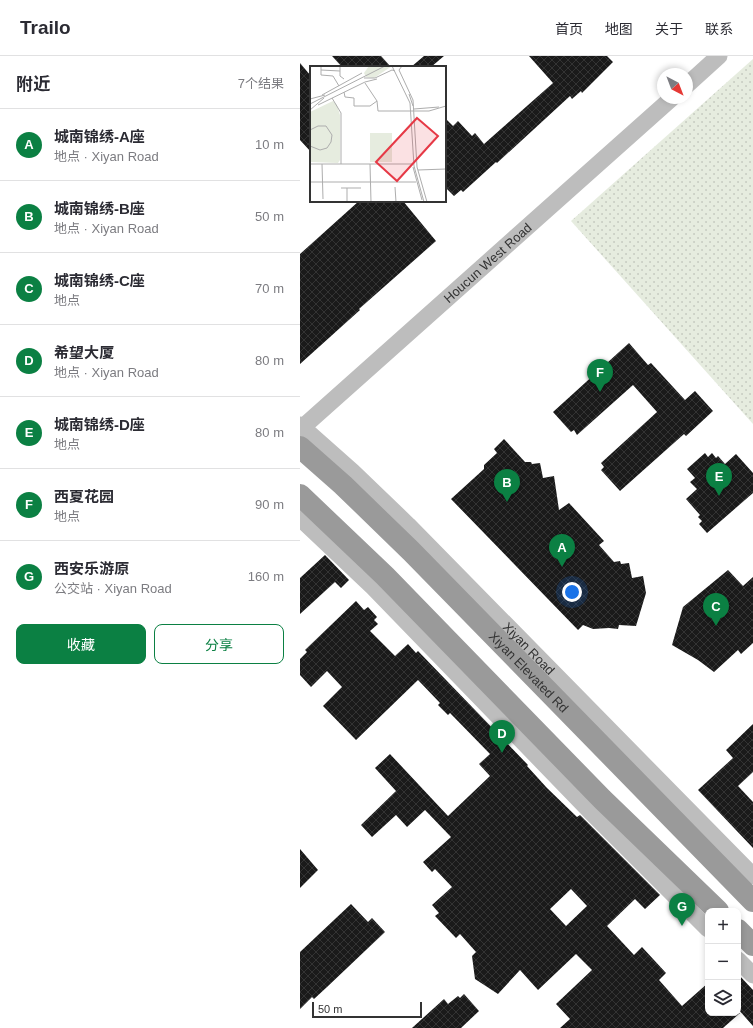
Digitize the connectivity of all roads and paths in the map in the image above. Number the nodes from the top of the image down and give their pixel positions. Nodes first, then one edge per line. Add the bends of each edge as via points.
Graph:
1 (719, 56) edge
2 (693, 80) edge
3 (665, 104) edge
4 (301, 433) edge
5 (300, 495) edge
6 (300, 518) edge
7 (753, 876) edge
8 (753, 901) edge
9 (715, 908) edge
10 (705, 926) edge
11 (741, 933) edge
12 (753, 944) edge
13 (741, 963) edge
14 (753, 975) edge

1 - 2 main road
3 - 4 main road, Houcun West Road
4 - 7 main road, Xiyan Road via 353,472 408,525
4 - 8 highway, Xiyan Elevated Rd via 356,498
5 - 9 highway via 381,572 602,799
6 - 10 main road via 368,583
11 - 12 highway
13 - 14 main road

